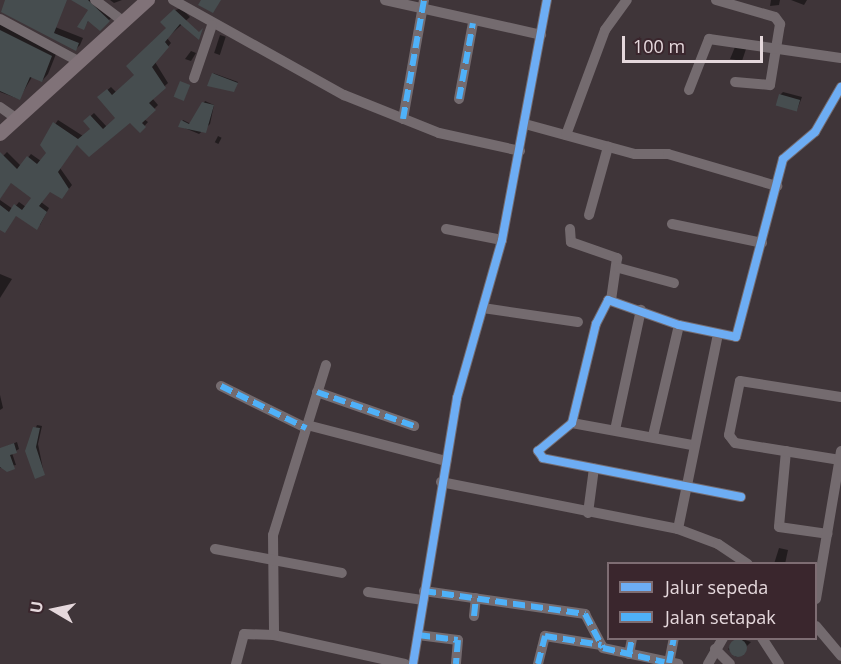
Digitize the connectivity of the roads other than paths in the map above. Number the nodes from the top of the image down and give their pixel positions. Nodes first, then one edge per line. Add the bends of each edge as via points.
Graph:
1 (95, 0) edge
2 (148, 0) edge
3 (173, 0) edge
4 (385, 0) edge
5 (547, 0) edge
6 (627, 0) edge
7 (716, 0) edge
8 (423, 4) edge
9 (0, 19) edge
10 (124, 22) junction
11 (473, 23) junction
12 (212, 25) junction
13 (542, 35) junction
14 (779, 51) junction
15 (841, 58) edge
16 (80, 62) junction
17 (195, 78) dead end
18 (735, 82) dead end
19 (841, 87) edge
20 (689, 90) dead end
21 (459, 99) dead end
22 (0, 107) edge
23 (17, 119) junction
24 (404, 119) junction
25 (525, 124) junction
26 (0, 134) edge
27 (566, 135) junction
28 (608, 147) junction
29 (520, 151) junction
30 (777, 186) junction
31 (589, 215) dead end
32 (672, 224) dead end
33 (446, 229) dead end
34 (570, 229) dead end
35 (502, 240) junction
36 (762, 243) junction
37 (619, 268) junction
38 (674, 283) dead end
39 (611, 300) junction
40 (483, 308) junction
41 (641, 310) junction
42 (578, 322) dead end
43 (679, 325) junction
44 (718, 334) junction
45 (326, 364) dead end
46 (221, 386) dead end
47 (317, 392) junction
48 (841, 398) edge
49 (572, 423) junction
50 (306, 426) junction
51 (414, 426) dead end
52 (615, 430) junction
53 (653, 436) junction
54 (692, 445) junction
55 (786, 451) junction
56 (840, 455) edge
57 (446, 460) junction
58 (594, 468) junction
59 (441, 482) junction
60 (686, 487) junction
61 (741, 497) dead end
62 (588, 513) junction
63 (678, 530) junction
64 (828, 534) junction
65 (215, 549) dead end
66 (272, 559) junction
67 (742, 561) edge
68 (342, 573) dead end
69 (817, 587) edge
70 (368, 592) dead end
71 (423, 596) junction
72 (476, 598) junction
73 (474, 616) dead end
74 (817, 627) edge
75 (274, 635) junction
76 (418, 635) junction
77 (632, 640) edge
78 (674, 640) edge
79 (722, 640) edge
80 (763, 640) edge
81 (601, 645) junction
82 (715, 649) junction
83 (629, 654) junction
84 (841, 656) edge
85 (357, 660) edge
86 (669, 663) edge
87 (236, 664) edge
88 (405, 664) edge
89 (413, 664) edge
90 (456, 664) edge
91 (538, 664) edge
92 (708, 664) edge
93 (730, 664) edge
94 (778, 664) edge

1 - 10 street
2 - 10 main road
3 - 12 street
4 - 8 street
5 - 13 street
6 - 27 street via 605,30
7 - 14 street via 778,18
8 - 11 street
8 - 24 street
9 - 16 street
10 - 16 main road
11 - 13 street
11 - 21 street
12 - 17 street
12 - 24 street via 344,95
13 - 25 street
14 - 15 street
14 - 18 street via 770,85
14 - 20 street via 709,39
16 - 23 main road
19 - 30 street via 821,124 783,159
22 - 23 street
23 - 26 main road
24 - 29 street
25 - 27 street
25 - 29 street
27 - 28 street
28 - 30 street via 668,154
28 - 31 street
29 - 35 street
30 - 36 street
32 - 36 street
33 - 35 street
34 - 37 street via 569,241 612,254
35 - 40 street
36 - 44 street via 738,334
37 - 38 street
37 - 39 street
39 - 41 street
39 - 49 street via 596,324
40 - 42 street
40 - 57 street
41 - 43 street
41 - 52 street
43 - 44 street
43 - 53 street
44 - 54 street
45 - 47 street
46 - 50 street
47 - 50 street
47 - 51 street
48 - 55 street via 740,381 730,441
49 - 52 street
49 - 58 street via 537,454
50 - 57 street
50 - 66 street via 273,535
52 - 53 street
53 - 54 street
54 - 60 street
55 - 56 street
55 - 64 street via 778,527
56 - 64 street
57 - 59 street
58 - 60 street
58 - 62 street
59 - 62 street
59 - 71 street
60 - 61 street
60 - 63 street
62 - 63 street
63 - 67 street
64 - 69 street
65 - 66 street
66 - 68 street
66 - 75 street
70 - 71 street
71 - 72 street
71 - 76 street
72 - 73 street
72 - 81 street via 587,614
74 - 84 street
75 - 85 street
75 - 87 street via 244,634
76 - 89 street
76 - 90 street via 458,640
77 - 83 street
78 - 86 street
79 - 82 street
80 - 94 street
81 - 83 street
81 - 91 street via 545,636
82 - 92 street
82 - 93 street
83 - 86 street
85 - 88 street

